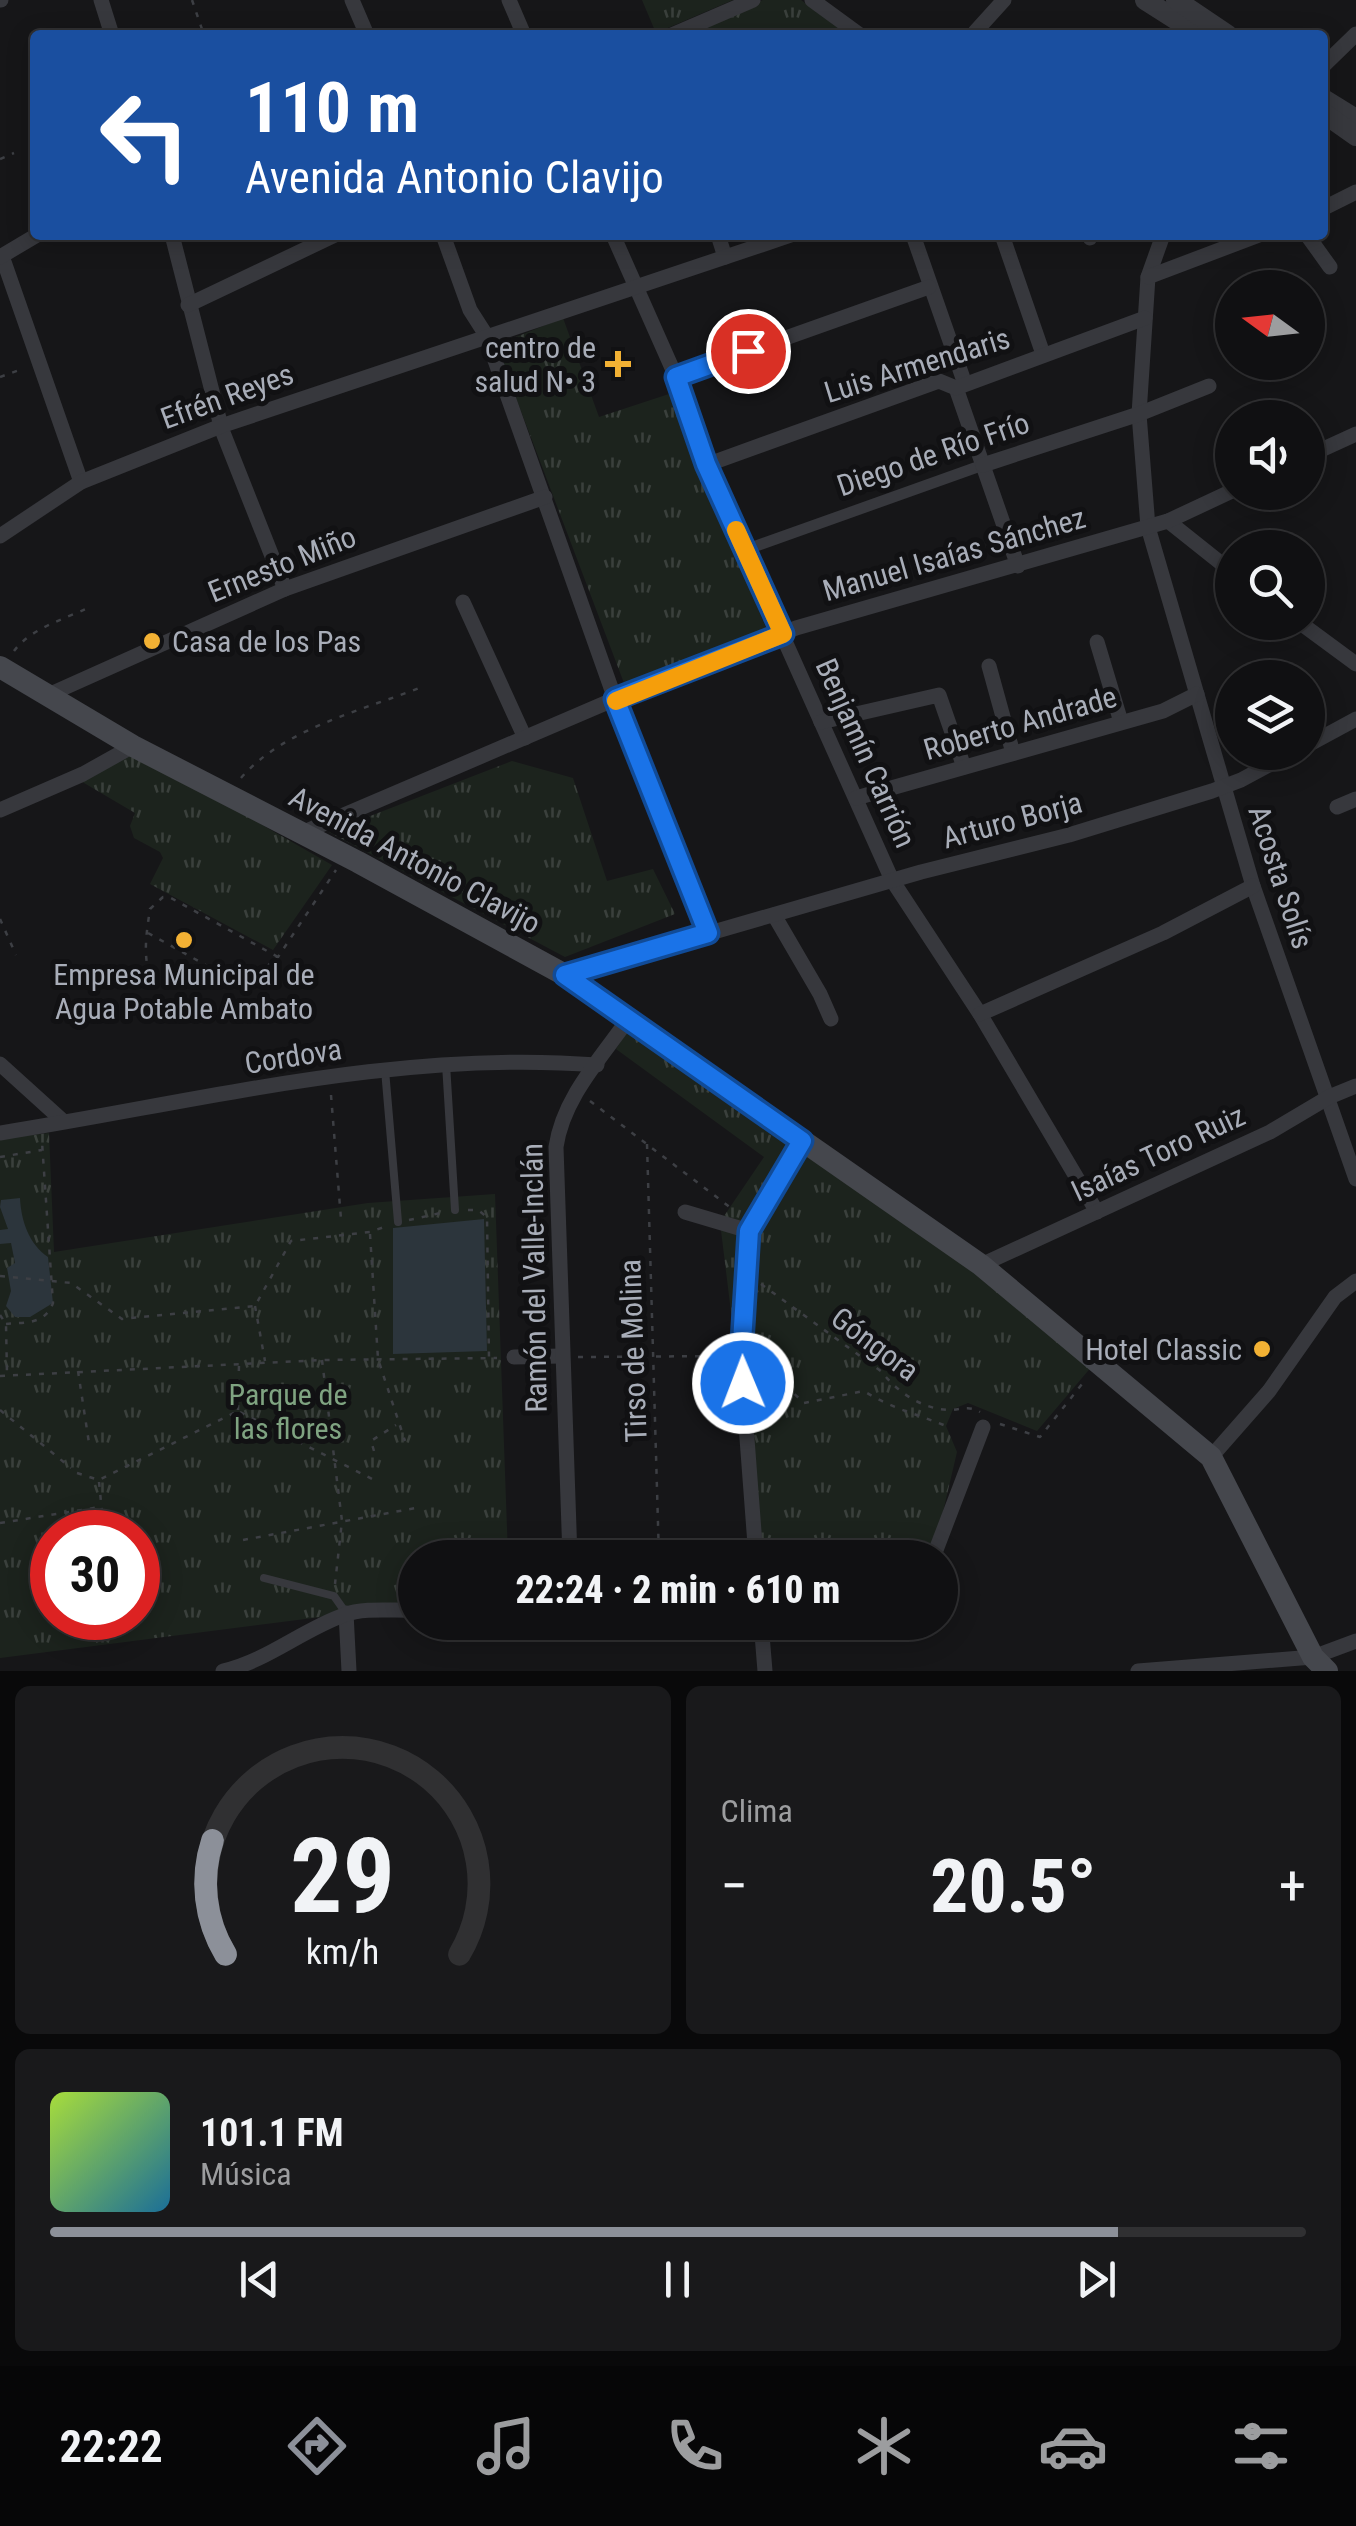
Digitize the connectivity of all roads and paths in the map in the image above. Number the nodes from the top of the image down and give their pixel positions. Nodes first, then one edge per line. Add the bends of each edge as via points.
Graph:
1 (101, 0) edge
2 (192, 0) edge
3 (352, 0) edge
4 (509, 0) edge
5 (752, 0) edge
6 (812, 0) edge
7 (1004, 0) edge
8 (1145, 0) edge
9 (1176, 0) edge
10 (110, 30) edge
11 (202, 30) edge
12 (366, 30) edge
13 (522, 30) edge
14 (683, 30) edge
15 (853, 30) edge
16 (977, 30) edge
17 (1192, 30) edge
18 (1221, 30) edge
19 (1356, 34) edge
20 (1328, 61) edge
21 (1328, 102) edge
22 (1328, 116) edge
23 (1356, 118) edge
24 (1356, 136) edge
25 (14, 153) dead end
26 (0, 159) edge
27 (1356, 192) edge
28 (1328, 205) edge
29 (30, 239) edge
30 (173, 240) edge
31 (324, 240) edge
32 (445, 240) edge
33 (614, 240) edge
34 (720, 240) edge
35 (776, 240) edge
36 (915, 240) edge
37 (1004, 240) edge
38 (1161, 240) edge
39 (1246, 240) edge
40 (1311, 240) edge
41 (1, 256) edge
42 (725, 257) junction
43 (1330, 267) dead end
44 (1148, 277) junction
45 (930, 287) junction
46 (636, 288) junction
47 (188, 305) junction
48 (1144, 318) junction
49 (486, 336) junction
50 (1043, 354) junction
51 (40, 363) junction
52 (0, 377) edge
53 (676, 377) junction
54 (960, 386) junction
55 (1210, 386) dead end
56 (1139, 414) junction
57 (220, 426) junction
58 (1356, 434) edge
59 (1325, 448) edge
60 (706, 464) junction
61 (982, 465) junction
62 (80, 482) junction
63 (544, 496) junction
64 (1215, 499) edge
65 (1168, 521) junction
66 (1148, 527) junction
67 (0, 536) edge
68 (745, 550) junction
69 (1215, 558) edge
70 (1018, 566) junction
71 (285, 589) junction
72 (463, 602) dead end
73 (88, 608) dead end
74 (783, 634) junction
75 (1323, 640) edge
76 (1096, 642) dead end
77 (1356, 664) edge
78 (989, 666) dead end
79 (0, 668) edge
80 (422, 686) dead end
81 (1197, 694) junction
82 (46, 696) junction
83 (615, 699) junction
84 (1356, 719) edge
85 (821, 722) junction
86 (1121, 722) junction
87 (1325, 736) edge
88 (525, 738) junction
89 (132, 746) junction
90 (1013, 753) junction
91 (964, 767) junction
92 (1256, 770) edge
93 (1222, 787) junction
94 (230, 796) junction
95 (856, 798) junction
96 (1356, 799) edge
97 (1337, 807) dead end
98 (0, 810) edge
99 (302, 833) junction
100 (345, 856) junction
101 (893, 880) junction
102 (1253, 886) junction
103 (774, 915) junction
104 (0, 919) edge
105 (147, 933) junction
106 (708, 933) junction
107 (16, 955) dead end
108 (278, 956) junction
109 (565, 975) junction
110 (233, 980) junction
111 (980, 1014) junction
112 (629, 1018) junction
113 (831, 1019) dead end
114 (0, 1064) edge
115 (446, 1064) junction
116 (597, 1065) junction
117 (385, 1070) junction
118 (330, 1078) junction
119 (1356, 1086) edge
120 (577, 1092) junction
121 (1328, 1097) junction
122 (63, 1121) junction
123 (43, 1126) junction
124 (0, 1132) edge
125 (802, 1141) junction
126 (647, 1144) junction
127 (42, 1150) junction
128 (0, 1157) edge
129 (1356, 1178) edge
130 (455, 1210) junction
131 (685, 1212) dead end
132 (1096, 1212) junction
133 (340, 1220) dead end
134 (398, 1222) junction
135 (751, 1227) junction
136 (370, 1232) junction
137 (746, 1258) junction
138 (981, 1265) junction
139 (0, 1276) edge
140 (50, 1278) junction
141 (1356, 1281) edge
142 (255, 1306) junction
143 (0, 1315) edge
144 (6, 1324) junction
145 (562, 1356) junction
146 (514, 1357) joint
147 (653, 1358) junction
148 (741, 1358) junction
149 (378, 1359) junction
150 (489, 1359) junction
151 (322, 1360) junction
152 (1099, 1362) junction
153 (266, 1363) junction
154 (239, 1364) junction
155 (77, 1370) junction
156 (0, 1376) edge
157 (7, 1376) junction
158 (743, 1383) junction
159 (0, 1410) edge
160 (238, 1412) junction
161 (397, 1424) junction
162 (946, 1426) dead end
163 (983, 1427) dead end
164 (406, 1441) dead end
165 (89, 1443) dead end
166 (374, 1450) dead end
167 (1211, 1457) junction
168 (336, 1458) junction
169 (71, 1468) dead end
170 (76, 1473) dead end
171 (372, 1479) dead end
172 (99, 1480) junction
173 (100, 1507) junction
174 (421, 1508) dead end
175 (100, 1510) edge
176 (342, 1521) junction
177 (0, 1523) edge
178 (243, 1540) dead end
179 (569, 1540) edge
180 (659, 1540) edge
181 (755, 1540) edge
182 (940, 1540) edge
183 (264, 1578) dead end
184 (334, 1596) junction
185 (398, 1611) edge
186 (346, 1614) junction
187 (762, 1640) edge
188 (1356, 1641) edge
189 (1320, 1664) edge
190 (222, 1671) edge
191 (350, 1671) edge
192 (765, 1671) edge
193 (1138, 1671) edge

1 - 10 street
2 - 11 path
3 - 12 street
4 - 13 street
5 - 14 street
6 - 15 street
7 - 16 street
8 - 17 street
9 - 18 street
19 - 20 street
21 - 23 street
22 - 24 street
25 - 26 path
27 - 28 street
29 - 41 street
30 - 47 street
31 - 47 street
32 - 49 street
33 - 46 street, Benjamín Carrión
34 - 42 street
35 - 42 street, Efrén Reyes
36 - 45 street
37 - 50 street
38 - 44 street, Acosta Solís
39 - 44 street
40 - 43 street
41 - 51 street
42 - 46 street, Efrén Reyes
44 - 48 street, Acosta Solís
45 - 53 street
45 - 54 street
46 - 49 street, Efrén Reyes
46 - 53 street, Benjamín Carrión
47 - 57 street
48 - 50 street, Luis Armendaris
48 - 56 street, Acosta Solís
49 - 57 street, Efrén Reyes
49 - 63 street
50 - 54 street, Luis Armendaris
51 - 52 path
51 - 62 street
53 - 60 street, Benjamín Carrión
54 - 60 street, Luis Armendaris via 939,381
54 - 61 street
55 - 56 street, Diego de Río Frío
56 - 61 street, Diego de Río Frío
56 - 66 street, Acosta Solís
57 - 62 street, Efrén Reyes
57 - 71 street
58 - 59 street
60 - 68 street, Benjamín Carrión
61 - 68 street, Diego de Río Frío
61 - 70 street
62 - 67 street, Efrén Reyes
63 - 71 street, Ernesto Miño
63 - 83 street
64 - 65 street, Manuel Isaías Sánchez
65 - 66 street, Manuel Isaías Sánchez
65 - 69 street
66 - 70 street, Manuel Isaías Sánchez
66 - 81 street, Acosta Solís
68 - 74 street, Benjamín Carrión
70 - 74 street, Manuel Isaías Sánchez
71 - 82 street, Ernesto Miño
72 - 88 street
73 - 79 path via 20,642
74 - 83 street, Manuel Isaías Sánchez
74 - 85 street, Benjamín Carrión
75 - 77 street
76 - 86 street
78 - 90 street
79 - 82 main road, Avenida Antonio Clavijo
80 - 94 path via 285,741 254,762
81 - 86 street, Roberto Andrade
81 - 93 street, Acosta Solís
82 - 89 main road, Avenida Antonio Clavijo
83 - 88 street, Manuel Isaías Sánchez
83 - 106 street
84 - 87 street
85 - 91 street via 939,695
85 - 95 street, Benjamín Carrión
86 - 90 street, Roberto Andrade
88 - 99 street, Manuel Isaías Sánchez
89 - 94 main road, Avenida Antonio Clavijo
89 - 98 street
90 - 91 street, Roberto Andrade
91 - 95 street, Roberto Andrade
92 - 93 street, Arturo Borja
93 - 101 street, Arturo Borja
93 - 102 street, Acosta Solís
94 - 99 main road, Avenida Antonio Clavijo
95 - 101 street, Benjamín Carrión
96 - 97 street
99 - 100 main road, Avenida Antonio Clavijo
100 - 108 path
100 - 109 main road, Avenida Antonio Clavijo
101 - 103 street, Arturo Borja
101 - 111 street, Benjamín Carrión
102 - 111 street
102 - 121 street, Acosta Solís
103 - 106 street, Arturo Borja
103 - 113 street
104 - 107 path
105 - 108 path via 150,908 171,898
105 - 110 path
105 - 110 path via 148,973 156,984
106 - 109 street, Arturo Borja
108 - 110 path
109 - 112 main road, Avenida Antonio Clavijo
111 - 132 street, Benjamín Carrión
112 - 116 street, Ramón del Valle-Inclán
112 - 125 main road, Avenida Antonio Clavijo
114 - 122 street
115 - 116 street, Cordova
115 - 117 street, Cordova
115 - 130 lane
116 - 120 street, Ramón del Valle-Inclán
117 - 118 street, Cordova
117 - 134 lane
118 - 122 street, Cordova
118 - 133 path
119 - 121 street, Isaías Toro Ruiz
120 - 126 path
120 - 145 street, Ramón del Valle-Inclán via 556,1147
121 - 129 street, Acosta Solís
121 - 132 street, Isaías Toro Ruiz via 1270,1132
122 - 123 street, Cordova
123 - 124 street, Cordova
123 - 127 path
125 - 135 street
125 - 138 main road, Avenida Antonio Clavijo
126 - 135 path
126 - 147 path, Tirso de Molina
127 - 128 path
127 - 140 path
130 - 134 path
130 - 150 path via 487,1217
131 - 135 street
132 - 138 street, Isaías Toro Ruiz
134 - 136 path
135 - 137 street
136 - 142 path via 292,1240
136 - 149 path
137 - 148 street
137 - 152 path, Góngora via 764,1290 882,1372 896,1390 947,1410 973,1407 1040,1438
138 - 152 main road, Avenida Antonio Clavijo
139 - 140 path
140 - 142 path via 71,1282 122,1319
140 - 144 path via 50,1312 38,1321
141 - 167 street via 1335,1298 1269,1391
142 - 153 path
143 - 144 path
144 - 157 path
145 - 146 street
145 - 147 path
145 - 179 street, Ramón del Valle-Inclán
146 - 150 path
147 - 148 path
147 - 180 path, Tirso de Molina
148 - 158 street
149 - 150 path
149 - 151 path
149 - 161 path
151 - 153 path
151 - 168 path
152 - 167 main road, Avenida Antonio Clavijo
153 - 154 path
154 - 155 path
154 - 160 path
155 - 157 path
155 - 165 path
156 - 157 path
158 - 162 path via 783,1382 804,1403 864,1391
158 - 181 street
159 - 169 path
160 - 168 path
160 - 172 path
161 - 164 path
161 - 166 path via 371,1441
163 - 182 street
167 - 189 main road, Avenida Antonio Clavijo
168 - 171 path
168 - 176 path
170 - 172 path
172 - 173 path
173 - 175 path
173 - 177 path
174 - 176 path
176 - 178 path
176 - 184 path
183 - 184 lane
184 - 186 lane
185 - 186 street
186 - 190 street
186 - 191 street
187 - 192 street
188 - 189 street
189 - 193 street

